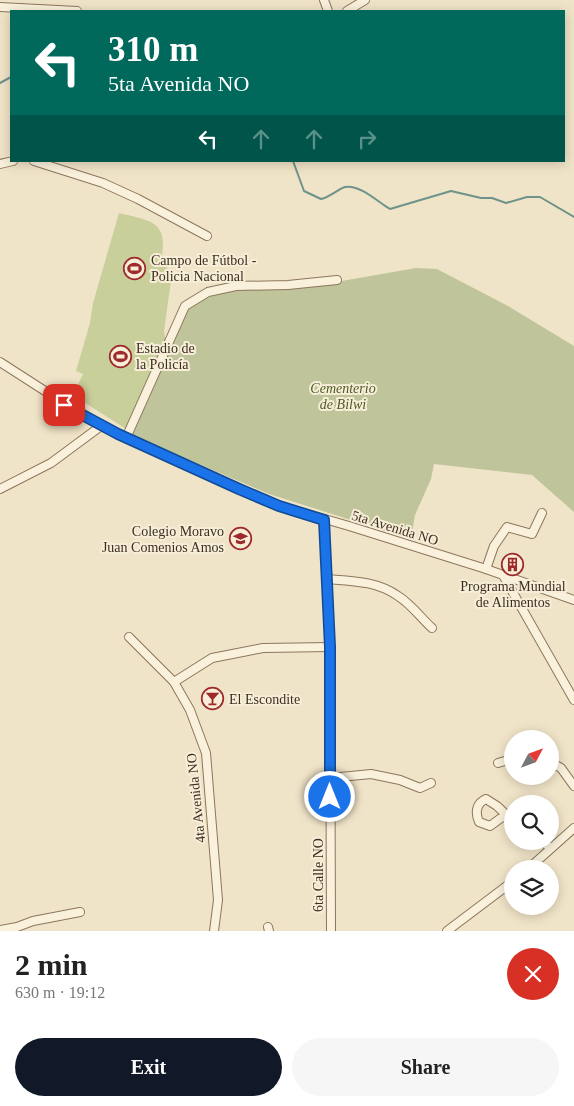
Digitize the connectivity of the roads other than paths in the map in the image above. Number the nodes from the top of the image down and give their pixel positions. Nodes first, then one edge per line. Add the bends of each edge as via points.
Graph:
1 (365, 0) edge
2 (0, 7) edge
3 (58, 10) edge
4 (349, 10) edge
5 (37, 162) edge
6 (207, 236) dead end
7 (338, 280) dead end
8 (0, 362) edge
9 (101, 426) junction
10 (126, 438) junction
11 (0, 489) edge
12 (542, 513) dead end
13 (324, 520) junction
14 (486, 569) junction
15 (503, 575) junction
16 (327, 578) junction
17 (574, 600) edge
18 (432, 628) dead end
19 (129, 637) dead end
20 (330, 647) junction
21 (174, 682) junction
22 (574, 700) edge
23 (504, 761) edge
24 (498, 763) dead end
25 (559, 767) edge
26 (330, 778) junction
27 (431, 783) dead end
28 (574, 786) edge
29 (574, 828) edge
30 (559, 841) edge
31 (549, 850) edge
32 (538, 860) edge
33 (504, 888) edge
34 (80, 912) dead end
35 (18, 929) edge
36 (0, 930) edge
37 (214, 931) edge
38 (331, 931) edge
39 (447, 931) edge

1 - 4 street
2 - 3 street
5 - 6 street via 103,183
7 - 10 street via 236,286 208,292 185,306
8 - 9 street, 5ta Avenida NO
9 - 10 street, 5ta Avenida NO
9 - 11 street via 52,464
10 - 13 street, 5ta Avenida NO via 263,500
12 - 14 street via 532,534 508,527 494,546
13 - 14 street, 5ta Avenida NO
13 - 16 street, 6ta Calle NO
14 - 15 street, 5ta Avenida NO
15 - 17 street, 5ta Avenida NO
15 - 22 street
16 - 18 street via 369,583 392,592
16 - 20 street, 6ta Calle NO
19 - 21 street, 4ta Avenida NO
20 - 21 street via 263,648 212,658
20 - 26 street, 6ta Calle NO
21 - 37 street, 4ta Avenida NO via 190,710 206,753 218,900
23 - 24 street
25 - 28 street
26 - 27 street via 371,774 420,788
26 - 38 street, 6ta Calle NO
29 - 30 street
31 - 32 street
33 - 39 street
34 - 35 street via 33,921
35 - 36 street

